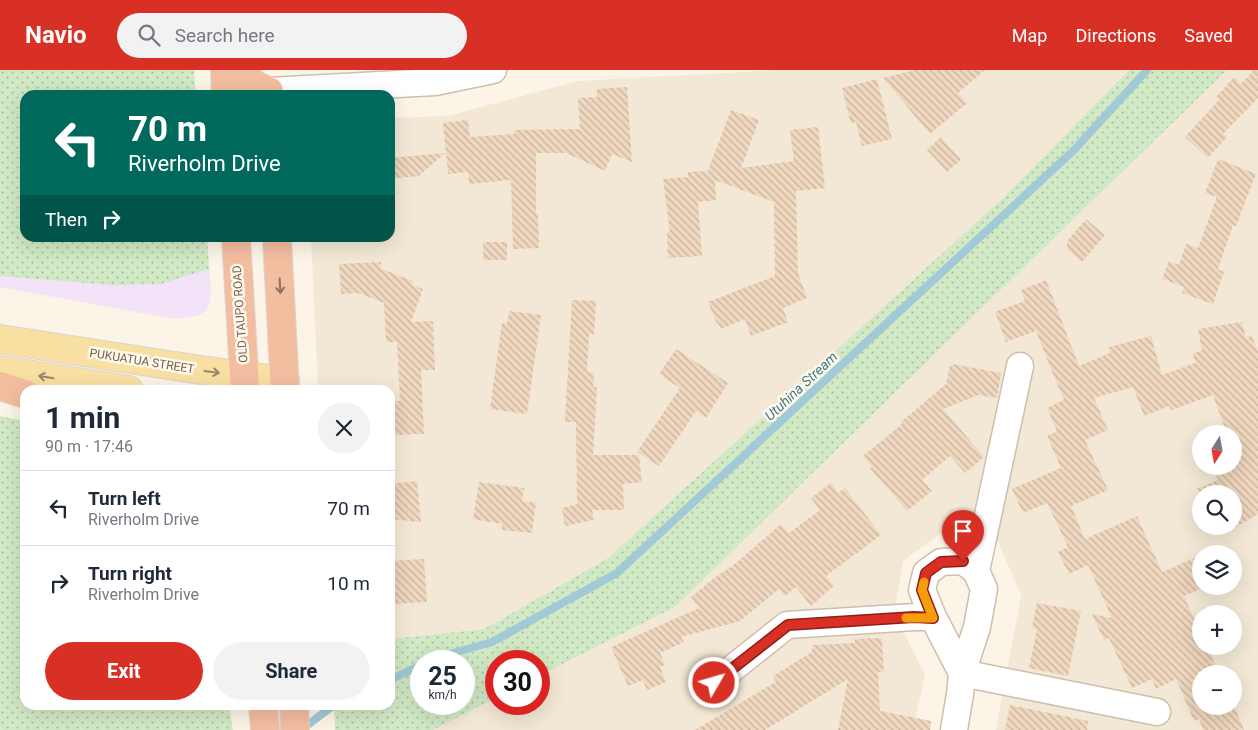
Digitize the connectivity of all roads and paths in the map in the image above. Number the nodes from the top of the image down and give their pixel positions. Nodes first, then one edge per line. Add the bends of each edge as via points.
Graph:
1 (225, 70) edge
2 (245, 70) edge
3 (493, 70) edge
4 (269, 85) edge
5 (226, 90) edge
6 (236, 242) edge
7 (277, 242) edge
8 (0, 339) edge
9 (1020, 366) dead end
10 (0, 370) edge
11 (244, 383) edge
12 (97, 385) edge
13 (271, 385) edge
14 (285, 385) edge
15 (0, 386) edge
16 (20, 392) edge
17 (976, 570) junction
18 (933, 618) junction
19 (962, 673) junction
20 (714, 683) dead end
21 (1157, 712) dead end
22 (954, 730) edge

1 - 5 highway
2 - 4 highway via 251,83 259,87
3 - 4 street via 435,82
6 - 11 highway, OLD TAUPO ROAD
7 -> 14 highway
8 -> 11 main road, PUKUATUA STREET
9 - 17 street
12 -> 10 main road
11 - 13 main road, PUKUATUA STREET
15 - 16 highway
17 - 18 street via 963,561 941,562 926,573 922,590
17 - 19 street via 984,589 977,627
18 - 19 street
18 - 20 street via 788,625
19 - 21 street
19 - 22 street

